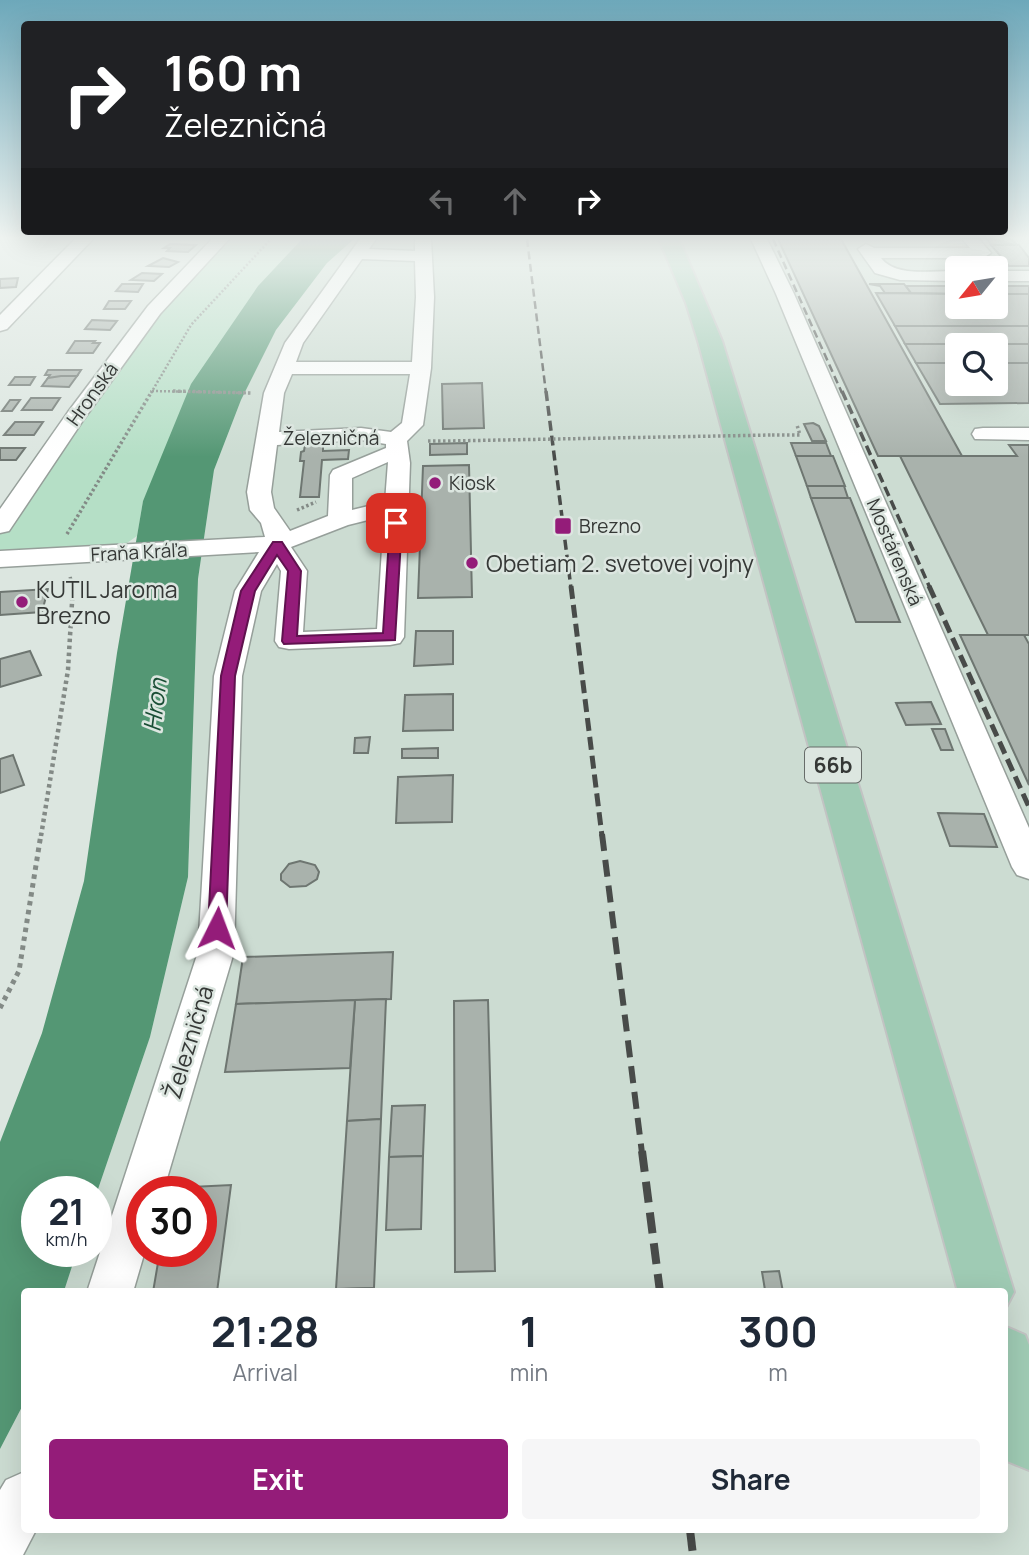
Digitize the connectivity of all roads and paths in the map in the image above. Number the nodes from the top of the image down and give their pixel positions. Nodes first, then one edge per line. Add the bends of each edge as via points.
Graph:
1 (13, 312) edge
2 (153, 312) edge
3 (203, 312) edge
4 (316, 312) edge
5 (424, 312) edge
6 (700, 312) edge
7 (792, 312) edge
8 (0, 325) edge
9 (283, 368) junction
10 (421, 368) junction
11 (151, 391) junction
12 (259, 393) dead end
13 (797, 425) dead end
14 (983, 434) dead end
15 (1029, 434) edge
16 (266, 439) junction
17 (448, 441) dead end
18 (398, 471) junction
19 (339, 503) junction
20 (0, 526) edge
21 (277, 544) junction
22 (63, 556) junction
23 (0, 558) edge
24 (1029, 867) edge
25 (0, 1008) edge
26 (111, 1288) edge
27 (985, 1288) edge
28 (1008, 1368) edge
29 (1029, 1439) edge
30 (21, 1504) edge
31 (0, 1544) edge

1 - 8 street
2 - 20 street, Hronská
3 - 11 path
4 - 9 street
5 - 10 street, Železničná
6 - 27 main road, 66b
7 - 24 street, Mostárenská
9 - 10 street
9 - 16 street
10 - 18 street, Železničná via 412,425
11 - 12 path
11 - 22 path via 59,547
13 - 17 path, bridge via 800,435
14 - 15 street
16 - 18 street, Železničná via 360,434
16 - 21 street via 259,505 278,533
18 - 19 street
18 - 19 street via 382,456 341,475
18 - 21 street via 390,637 289,641 294,571
19 - 21 street
21 - 22 street, Fraňa Kráľa
21 - 26 street, Železničná via 248,591 228,676 216,951
22 - 23 street, Fraňa Kráľa
22 - 25 path via 74,588 68,670 19,971
28 - 29 main road
30 - 31 street

